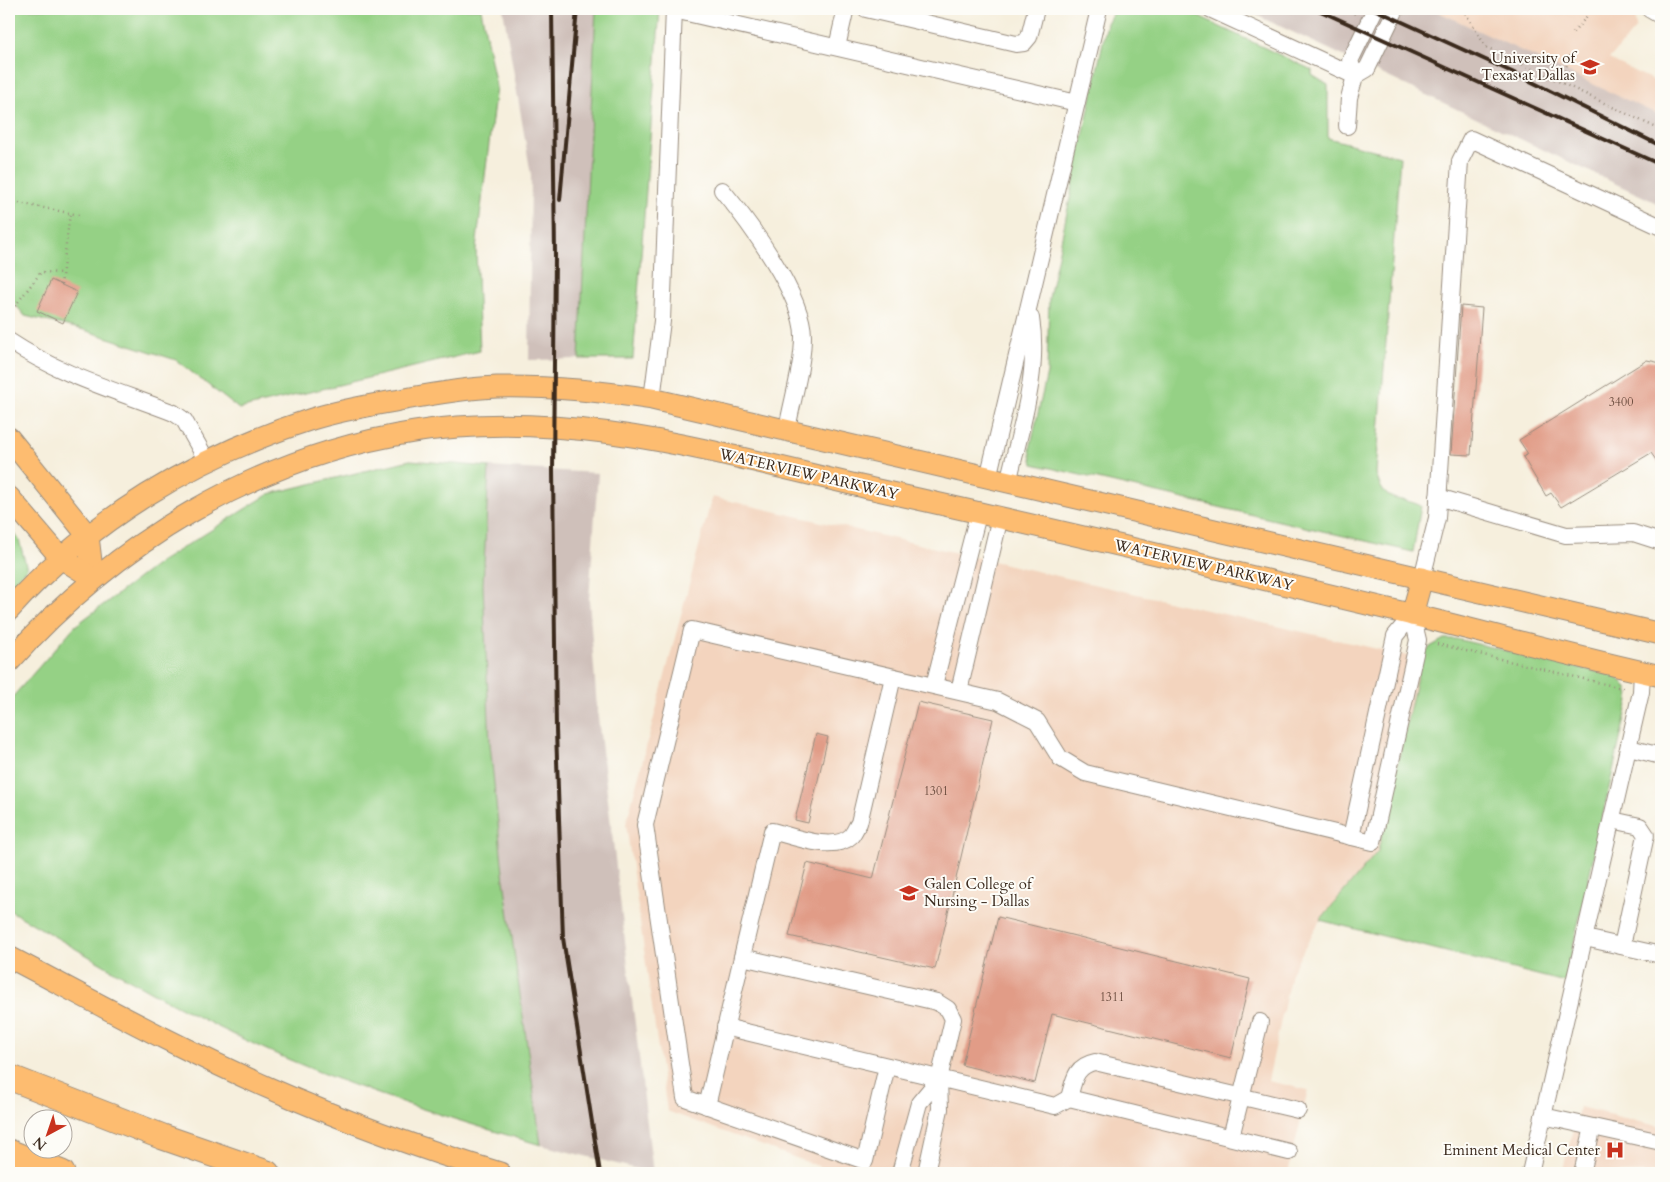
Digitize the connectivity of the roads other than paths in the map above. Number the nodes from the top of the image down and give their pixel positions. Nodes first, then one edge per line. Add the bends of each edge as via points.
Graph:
1 (674, 9) edge
2 (837, 9) edge
3 (844, 9) edge
4 (866, 9) edge
5 (1036, 9) edge
6 (1099, 9) edge
7 (1210, 9) edge
8 (1375, 9) edge
9 (1396, 9) edge
10 (1649, 9) edge
11 (1661, 16) edge
12 (832, 46) junction
13 (1355, 76) junction
14 (1077, 103) junction
15 (1347, 126) dead end
16 (722, 190) dead end
17 (1661, 227) edge
18 (9, 341) edge
19 (652, 399) junction
20 (787, 430) junction
21 (9, 438) edge
22 (207, 461) junction
23 (998, 481) junction
24 (9, 497) edge
25 (1438, 497) junction
26 (979, 512) junction
27 (1000, 517) junction
28 (88, 536) junction
29 (1661, 542) edge
30 (61, 558) junction
31 (93, 578) junction
32 (1422, 578) junction
33 (9, 610) edge
34 (1412, 615) junction
35 (1661, 634) edge
36 (9, 662) edge
37 (1652, 674) edge
38 (893, 677) junction
39 (934, 685) junction
40 (959, 691) junction
41 (1628, 748) junction
42 (1661, 756) edge
43 (1612, 820) junction
44 (1351, 837) junction
45 (1585, 938) junction
46 (1622, 946) junction
47 (1661, 955) edge
48 (9, 957) edge
49 (742, 957) junction
50 (1260, 1022) dead end
51 (725, 1027) junction
52 (887, 1066) junction
53 (9, 1077) edge
54 (939, 1079) junction
55 (1242, 1097) junction
56 (1069, 1098) junction
57 (707, 1106) junction
58 (1298, 1110) dead end
59 (1543, 1116) junction
60 (1593, 1127) junction
61 (1231, 1137) junction
62 (1661, 1142) edge
63 (9, 1152) edge
64 (1289, 1152) dead end
65 (62, 1173) edge
66 (267, 1173) edge
67 (500, 1173) edge
68 (900, 1173) edge
69 (926, 1173) edge
70 (1530, 1173) edge
71 (1582, 1173) edge

1 - 12 street
1 - 19 street via 662,321
2 - 12 street
3 - 12 street via 846,12
4 - 5 street via 1016,44 1024,43 1029,37
6 - 14 street
7 - 13 street
8 - 13 street via 1350,61
9 - 13 street via 1367,69
10 - 11 street
12 - 14 street
13 - 15 street
14 - 23 street via 1029,308
16 - 20 street via 756,231 797,306 803,335
17 - 25 street via 1471,139 1460,161
18 - 22 street via 76,378 174,413 184,420
19 - 20 main road
19 - 22 main road via 573,389 497,387 421,396 313,419
20 - 23 main road
21 - 28 main road
22 - 28 main road
23 - 26 main road
23 - 27 main road
23 - 32 main road
24 - 30 main road
25 - 29 street via 1566,535 1633,534
25 - 32 street via 1437,518
26 - 27 main road, WATERVIEW PARKWAY
26 - 31 main road, WATERVIEW PARKWAY via 635,435 536,425 458,426 411,432 352,446 252,479 150,536
26 - 39 street
27 - 34 main road, WATERVIEW PARKWAY
27 - 40 street
28 - 30 main road
28 - 31 main road
30 - 31 main road
30 - 33 main road
31 - 36 main road, WATERVIEW PARKWAY via 41,625
32 - 34 main road
32 - 35 main road
34 - 37 main road, WATERVIEW PARKWAY
34 - 44 street via 1395,636
34 - 44 street via 1418,640 1373,842
37 - 41 street via 1641,692
38 - 39 street
38 - 49 street via 859,823 851,836 839,843 828,844 772,831
38 - 57 street via 692,630 645,825 685,1098
39 - 40 street
40 - 44 street via 998,700 1025,713 1037,721 1060,758 1085,772
41 - 42 street
41 - 43 street
43 - 45 street
43 - 46 street via 1640,826 1646,835
45 - 46 street
45 - 59 street
46 - 47 street
48 - 67 main road via 268,1088 369,1129
49 - 51 street
49 - 54 street via 937,1002 948,1009 952,1019
50 - 55 street
51 - 52 street
51 - 57 street
52 - 54 street
52 - 57 street via 865,1161
53 - 66 highway via 163,1137
54 - 56 street via 1055,1106
54 - 68 street via 919,1103
54 - 69 street via 940,1109
55 - 56 street via 1095,1062 1084,1064 1076,1073
55 - 58 street
55 - 61 street
56 - 61 street
59 - 60 street
59 - 70 street
60 - 62 street
60 - 71 street
61 - 64 street
63 - 65 highway

